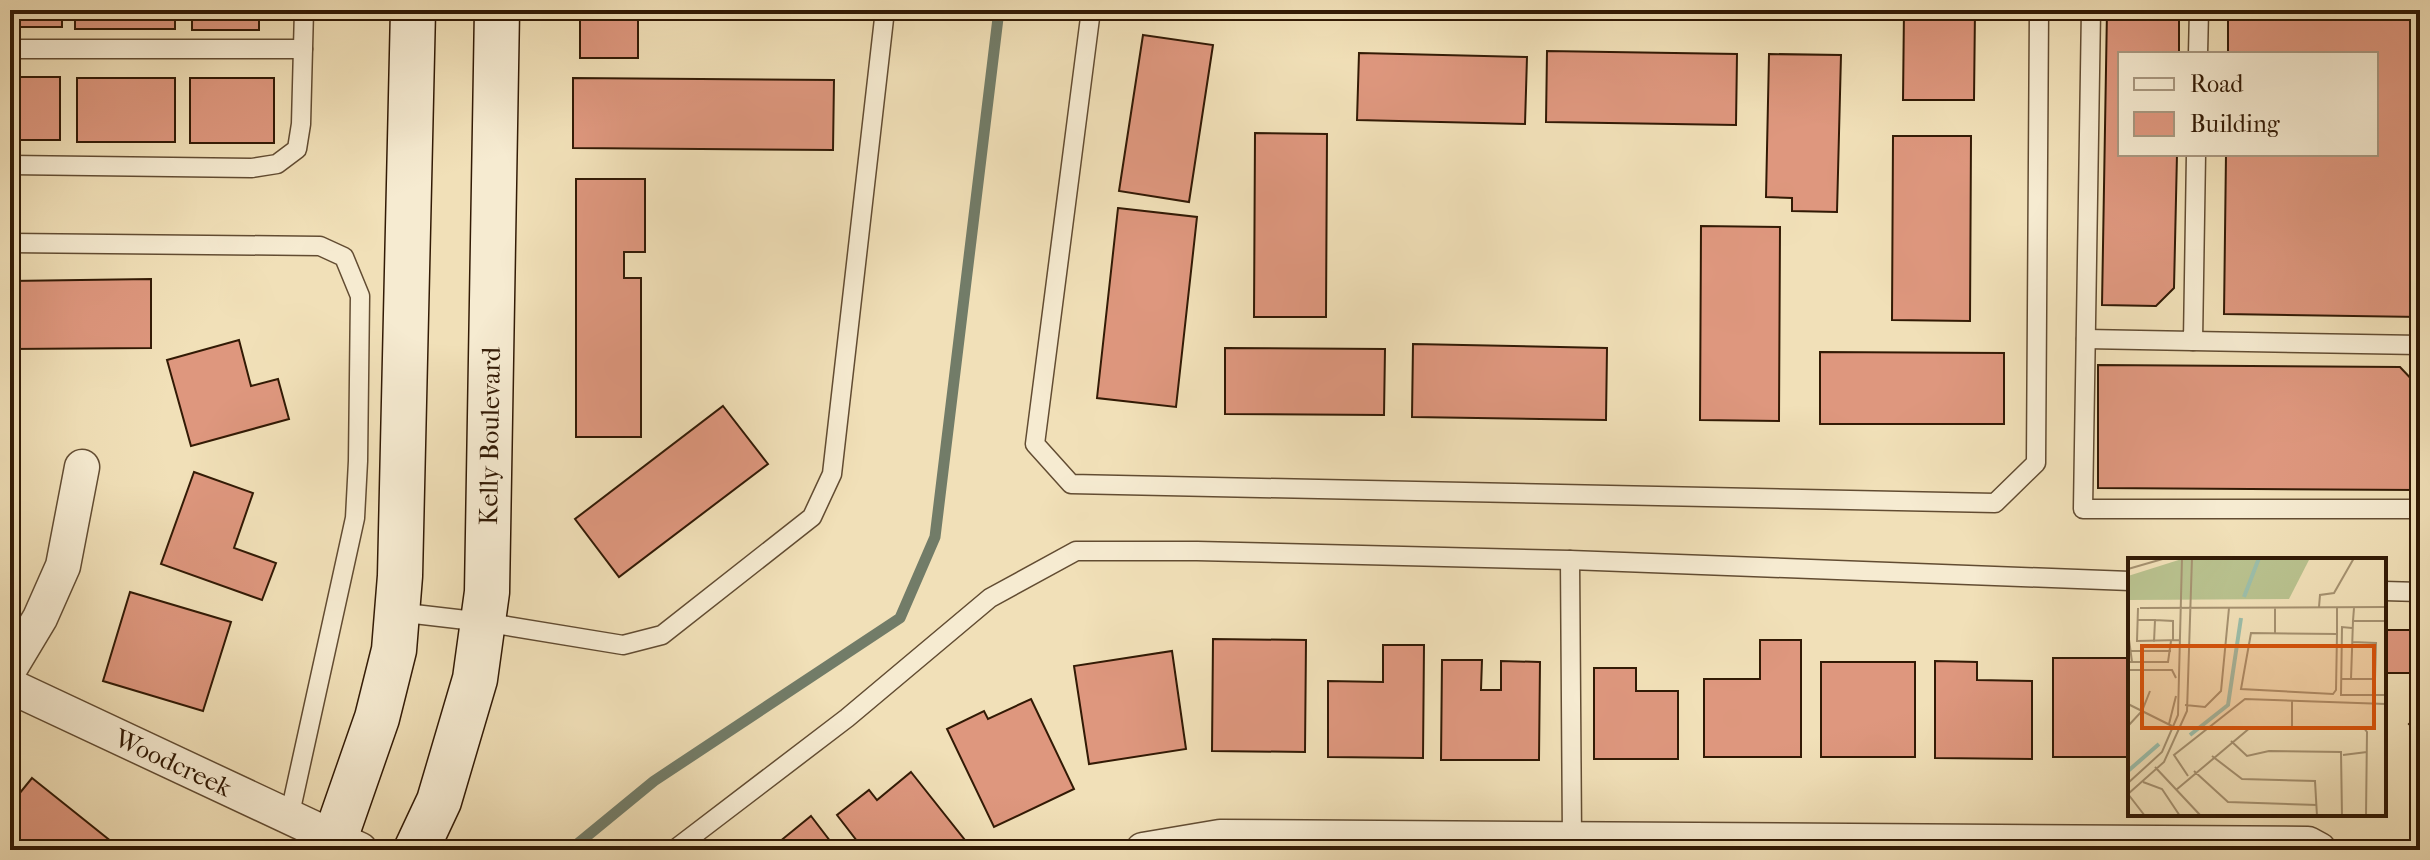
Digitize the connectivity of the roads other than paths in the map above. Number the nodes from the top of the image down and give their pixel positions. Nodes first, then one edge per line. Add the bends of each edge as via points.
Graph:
1 (304, 10) edge
2 (413, 10) edge
3 (497, 10) edge
4 (885, 10) edge
5 (1091, 10) edge
6 (2039, 10) edge
7 (2091, 10) edge
8 (2199, 10) edge
9 (10, 49) edge
10 (303, 49) junction
11 (2198, 52) edge
12 (2196, 156) edge
13 (10, 165) edge
14 (10, 243) edge
15 (2086, 339) junction
16 (2193, 341) junction
17 (2420, 345) edge
18 (82, 467) dead end
19 (2420, 509) edge
20 (1570, 560) junction
21 (2128, 581) edge
22 (2386, 591) edge
23 (2420, 592) edge
24 (397, 612) junction
25 (483, 622) junction
26 (10, 668) edge
27 (10, 686) edge
28 (289, 818) junction
29 (1572, 839) junction
30 (342, 847) edge
31 (416, 850) edge
32 (674, 850) edge
33 (1143, 850) edge
34 (2319, 850) edge

1 - 10 lane
2 - 24 main road
3 - 25 main road, Kelly Boulevard
4 - 25 lane via 832,474 812,517 662,635 623,645
5 - 6 lane via 1035,444 1071,484 1995,503 2036,463
7 - 15 lane
8 - 11 lane
9 - 10 lane
10 - 13 lane via 297,149 277,164
12 - 16 lane
14 - 28 lane via 320,246 344,257 360,296 355,518
15 - 16 lane
15 - 19 lane via 2083,509
16 - 17 lane
18 - 26 street via 63,566
20 - 21 lane
20 - 29 lane
20 - 32 lane via 1076,551 990,598 847,718
22 - 23 lane
24 - 25 lane
24 - 30 main road via 394,650
25 - 31 main road, Kelly Boulevard via 475,679 444,786
27 - 28 street, Woodcreek
28 - 30 street, Woodcreek
29 - 33 street via 1220,837
29 - 34 street via 2308,844

